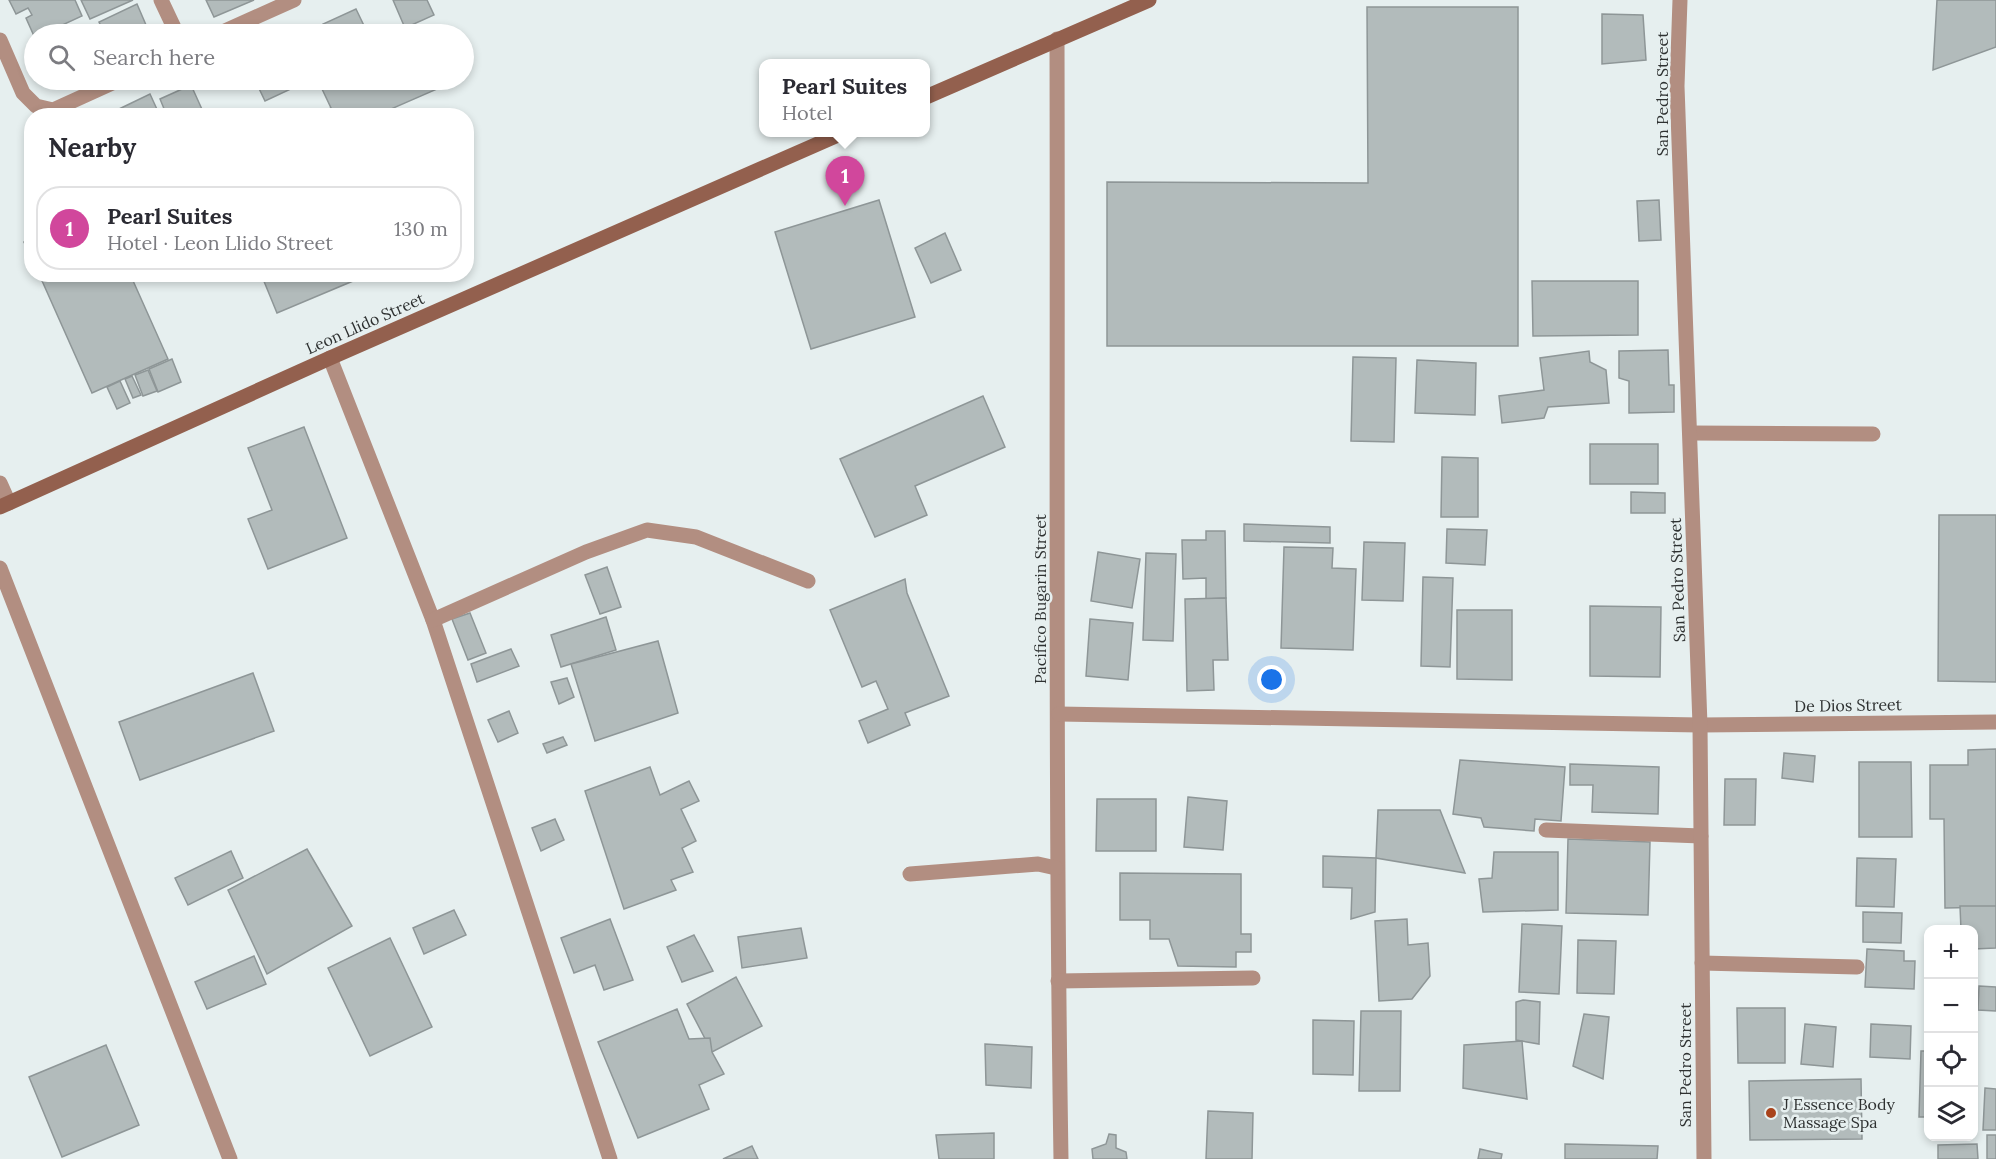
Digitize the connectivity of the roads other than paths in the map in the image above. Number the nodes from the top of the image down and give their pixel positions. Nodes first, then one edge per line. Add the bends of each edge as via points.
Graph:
1 (161, 0) edge
2 (294, 0) edge
3 (1149, 0) edge
4 (1680, 0) edge
5 (172, 24) edge
6 (240, 24) edge
7 (1057, 39) junction
8 (0, 40) edge
9 (97, 90) edge
10 (930, 95) edge
11 (44, 108) edge
12 (57, 108) edge
13 (834, 137) edge
14 (330, 358) junction
15 (1690, 433) junction
16 (1873, 434) dead end
17 (0, 483) edge
18 (4, 505) edge
19 (0, 568) edge
20 (808, 581) dead end
21 (433, 620) junction
22 (1059, 714) junction
23 (1996, 722) edge
24 (1700, 725) junction
25 (1546, 830) dead end
26 (1701, 836) junction
27 (1056, 868) junction
28 (910, 873) dead end
29 (1702, 963) junction
30 (1857, 967) dead end
31 (1253, 978) dead end
32 (1058, 981) junction
33 (230, 1159) edge
34 (610, 1159) edge
35 (1061, 1159) edge
36 (1704, 1159) edge

1 - 5 street
2 - 6 street
3 - 7 main road
4 - 15 street, San Pedro Street via 1677,86
7 - 10 main road
7 - 22 street, Pacifico Bugarin Street
8 - 11 street via 23,93 36,106
9 - 12 street
13 - 14 main road, Leon Llido Street
14 - 18 main road, Leon Llido Street
14 - 21 street
15 - 16 street
15 - 24 street, San Pedro Street
17 - 18 street
19 - 33 street
20 - 21 street via 696,537 647,530 586,552
21 - 34 street
22 - 24 street, De Dios Street
22 - 27 street, Pacifico Bugarin Street
23 - 24 street, De Dios Street
24 - 26 street, San Pedro Street
25 - 26 street
26 - 29 street, San Pedro Street
27 - 28 street via 1038,864
27 - 32 street, Pacifico Bugarin Street
29 - 30 street
29 - 36 street, San Pedro Street
31 - 32 street
32 - 35 street, Pacifico Bugarin Street

